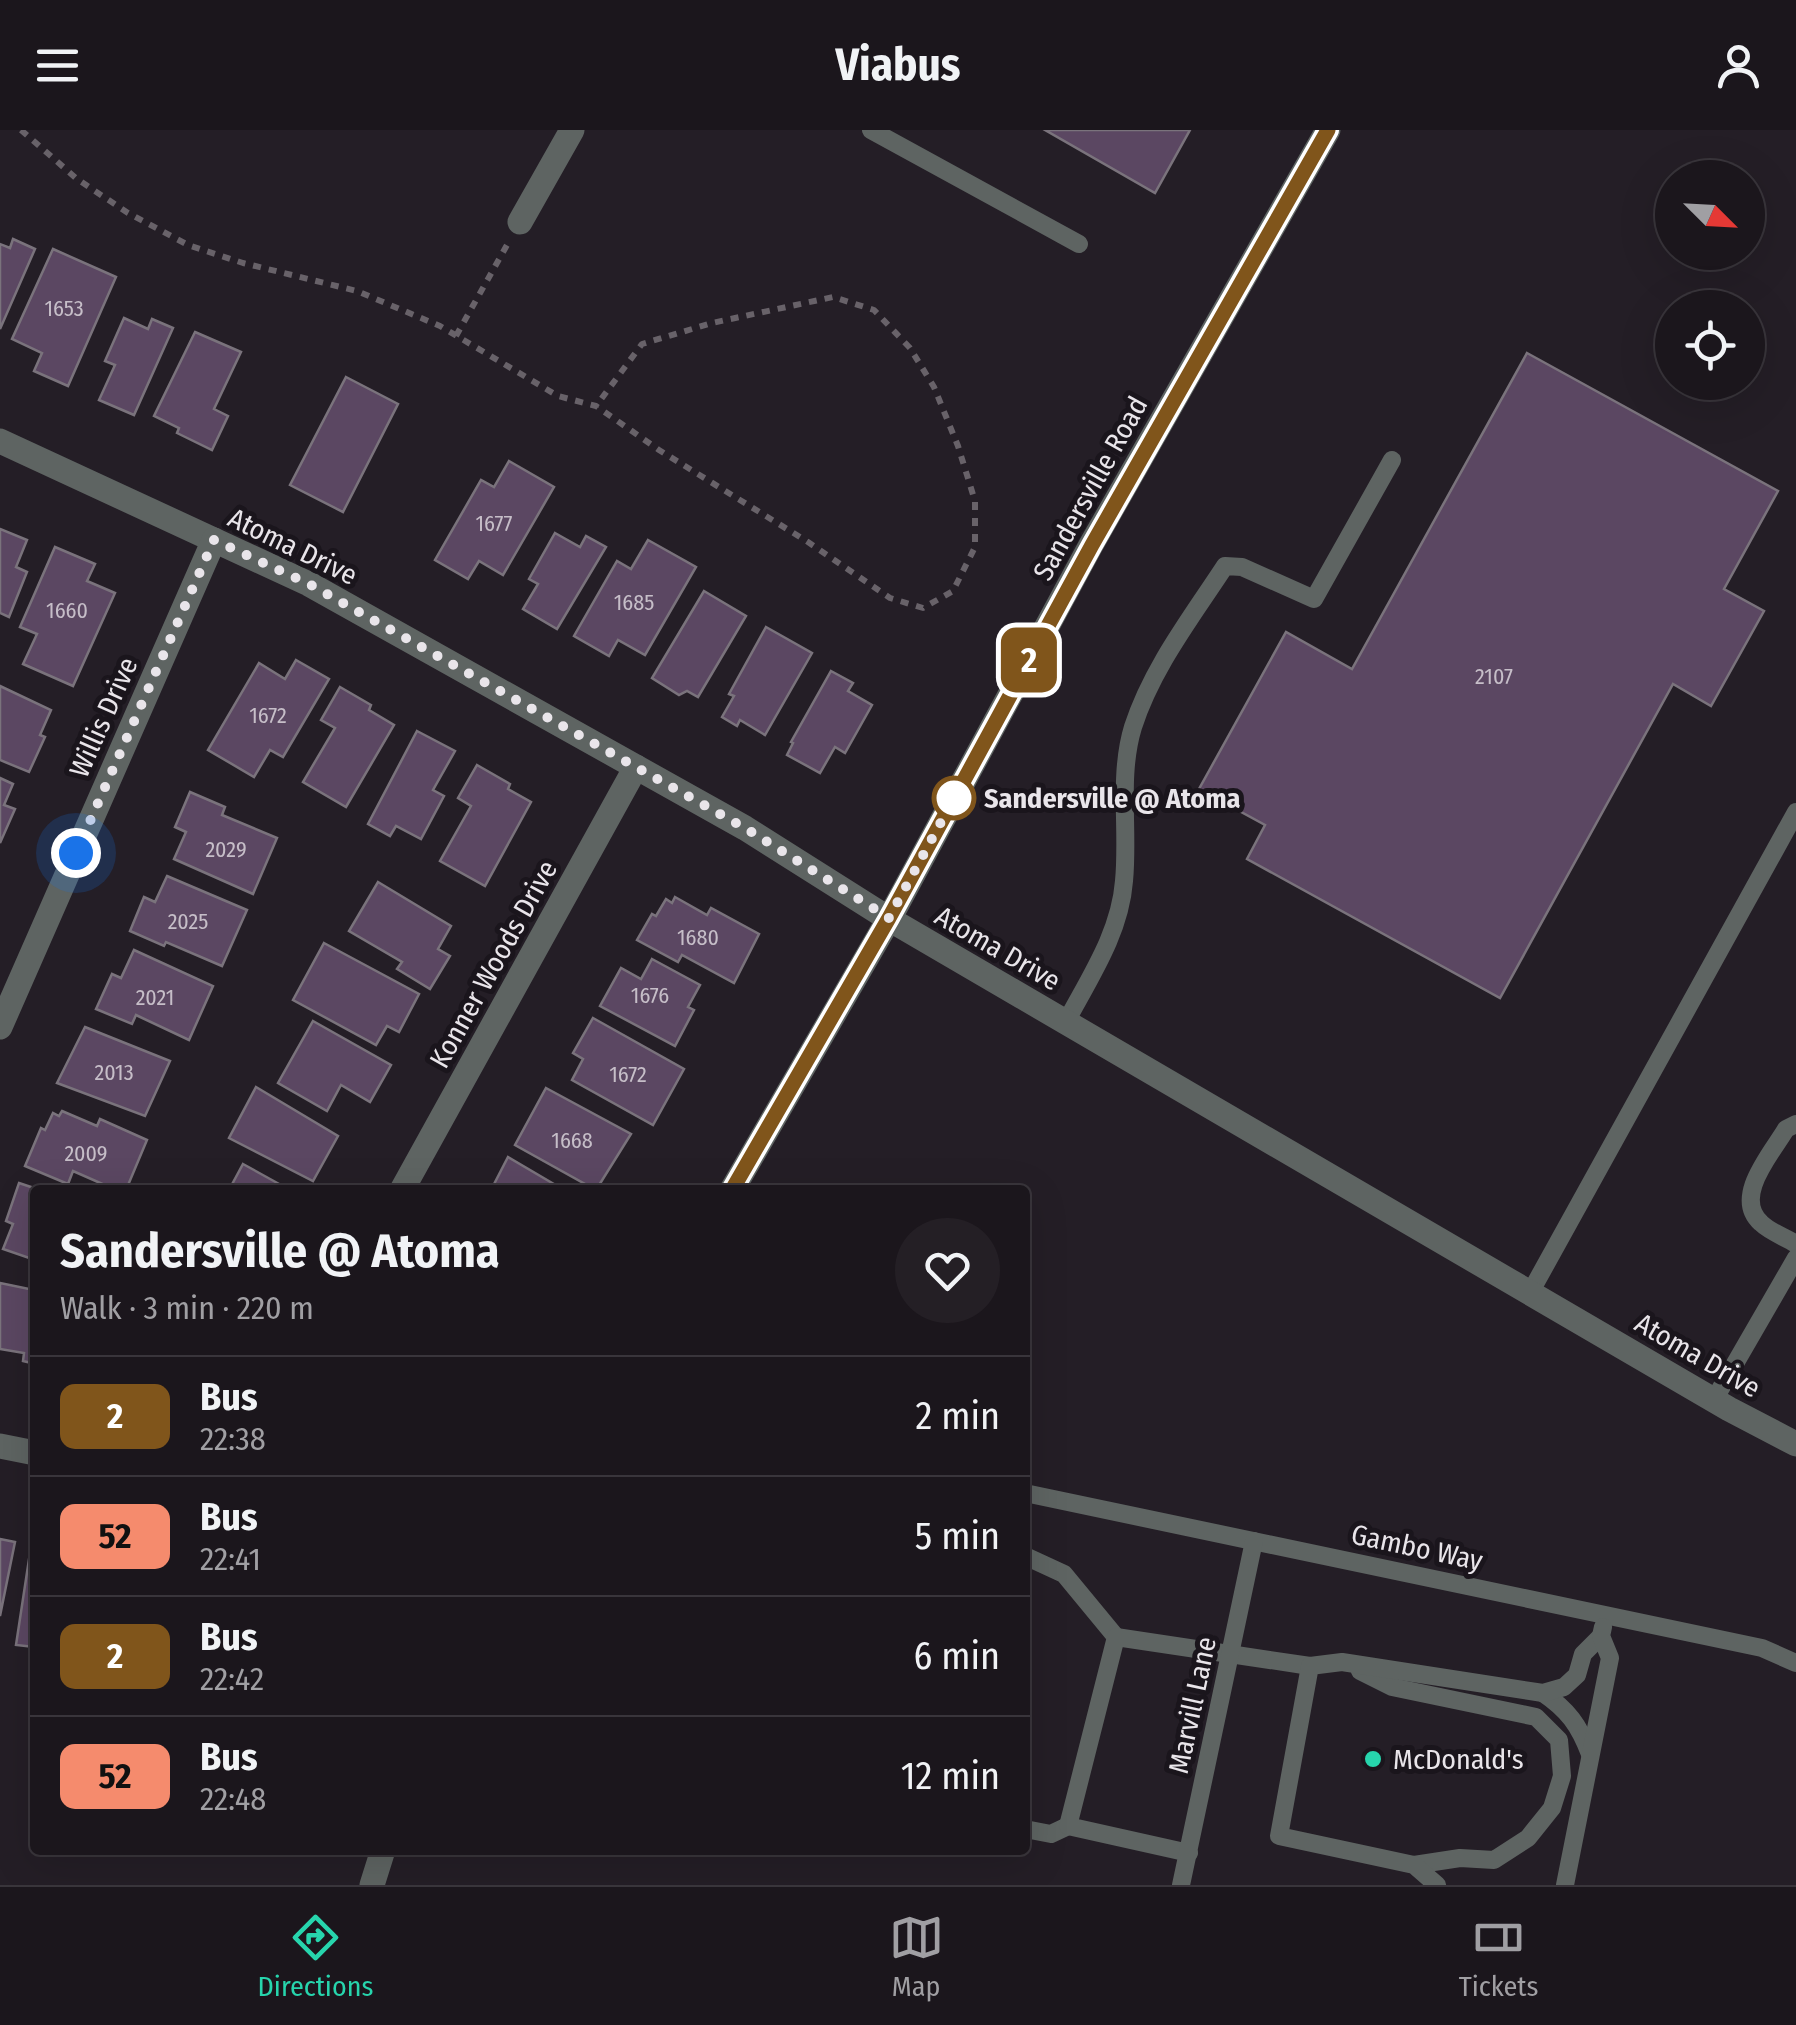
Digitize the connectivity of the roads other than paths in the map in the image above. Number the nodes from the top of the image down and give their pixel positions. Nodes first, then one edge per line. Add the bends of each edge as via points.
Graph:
1 (572, 130) edge
2 (871, 130) edge
3 (1328, 130) edge
4 (520, 222) road end
5 (1079, 244) dead end
6 (0, 440) edge
7 (1392, 460) dead end
8 (214, 540) junction
9 (636, 767) junction
10 (1796, 812) edge
11 (889, 918) junction
12 (1066, 1022) junction
13 (0, 1028) edge
14 (1796, 1124) edge
15 (405, 1185) edge
16 (735, 1185) edge
17 (1796, 1244) edge
18 (1796, 1258) edge
19 (1530, 1293) junction
20 (1714, 1400) junction
21 (1796, 1444) edge
22 (0, 1446) edge
23 (30, 1452) edge
24 (1030, 1495) edge
25 (1254, 1540) junction
26 (1030, 1558) edge
27 (1605, 1615) junction
28 (1601, 1636) junction
29 (1116, 1637) junction
30 (1230, 1655) junction
31 (1342, 1662) junction
32 (1796, 1663) edge
33 (1310, 1666) junction
34 (1543, 1693) junction
35 (1590, 1754) junction
36 (1068, 1826) junction
37 (1030, 1830) edge
38 (1189, 1853) junction
39 (382, 1855) edge
40 (1414, 1864) junction
41 (1183, 1884) edge
42 (372, 1885) edge
43 (1437, 1885) edge
44 (1565, 1885) edge

1 - 4 street
2 - 5 lane
3 - 11 street, Sandersville Road
6 - 8 street, Atoma Drive
7 - 12 lane via 1314,599 1242,567 1224,566 1154,676 1125,769 1117,924
8 - 9 street, Atoma Drive via 309,584
8 - 13 street, Willis Drive
9 - 11 street, Atoma Drive
9 - 15 street, Konner Woods Drive
10 - 19 lane
11 - 12 street, Atoma Drive
11 - 16 street, Sandersville Road
12 - 19 street, Atoma Drive
14 - 17 lane via 1786,1129 1751,1188 1750,1208 1759,1222
18 - 20 lane
19 - 20 street, Atoma Drive
20 - 21 street, Atoma Drive
22 - 23 street
24 - 25 lane, Gambo Way
25 - 27 lane, Gambo Way
25 - 30 lane, Marvill Lane
26 - 29 lane via 1064,1574
27 - 28 lane
27 - 32 lane, Gambo Way via 1762,1648
28 - 34 lane via 1564,1688
28 - 35 lane via 1610,1658
29 - 30 lane
29 - 36 lane
30 - 33 lane
30 - 38 lane, Marvill Lane
31 - 33 lane
31 - 34 lane
31 - 40 lane via 1392,1687 1536,1717 1559,1740 1562,1776 1552,1808 1528,1838 1494,1860
33 - 40 lane via 1278,1836
34 - 35 lane via 1566,1709
35 - 44 lane
36 - 37 lane via 1051,1834
36 - 38 lane
38 - 41 lane, Marvill Lane
39 - 42 street
40 - 43 lane

